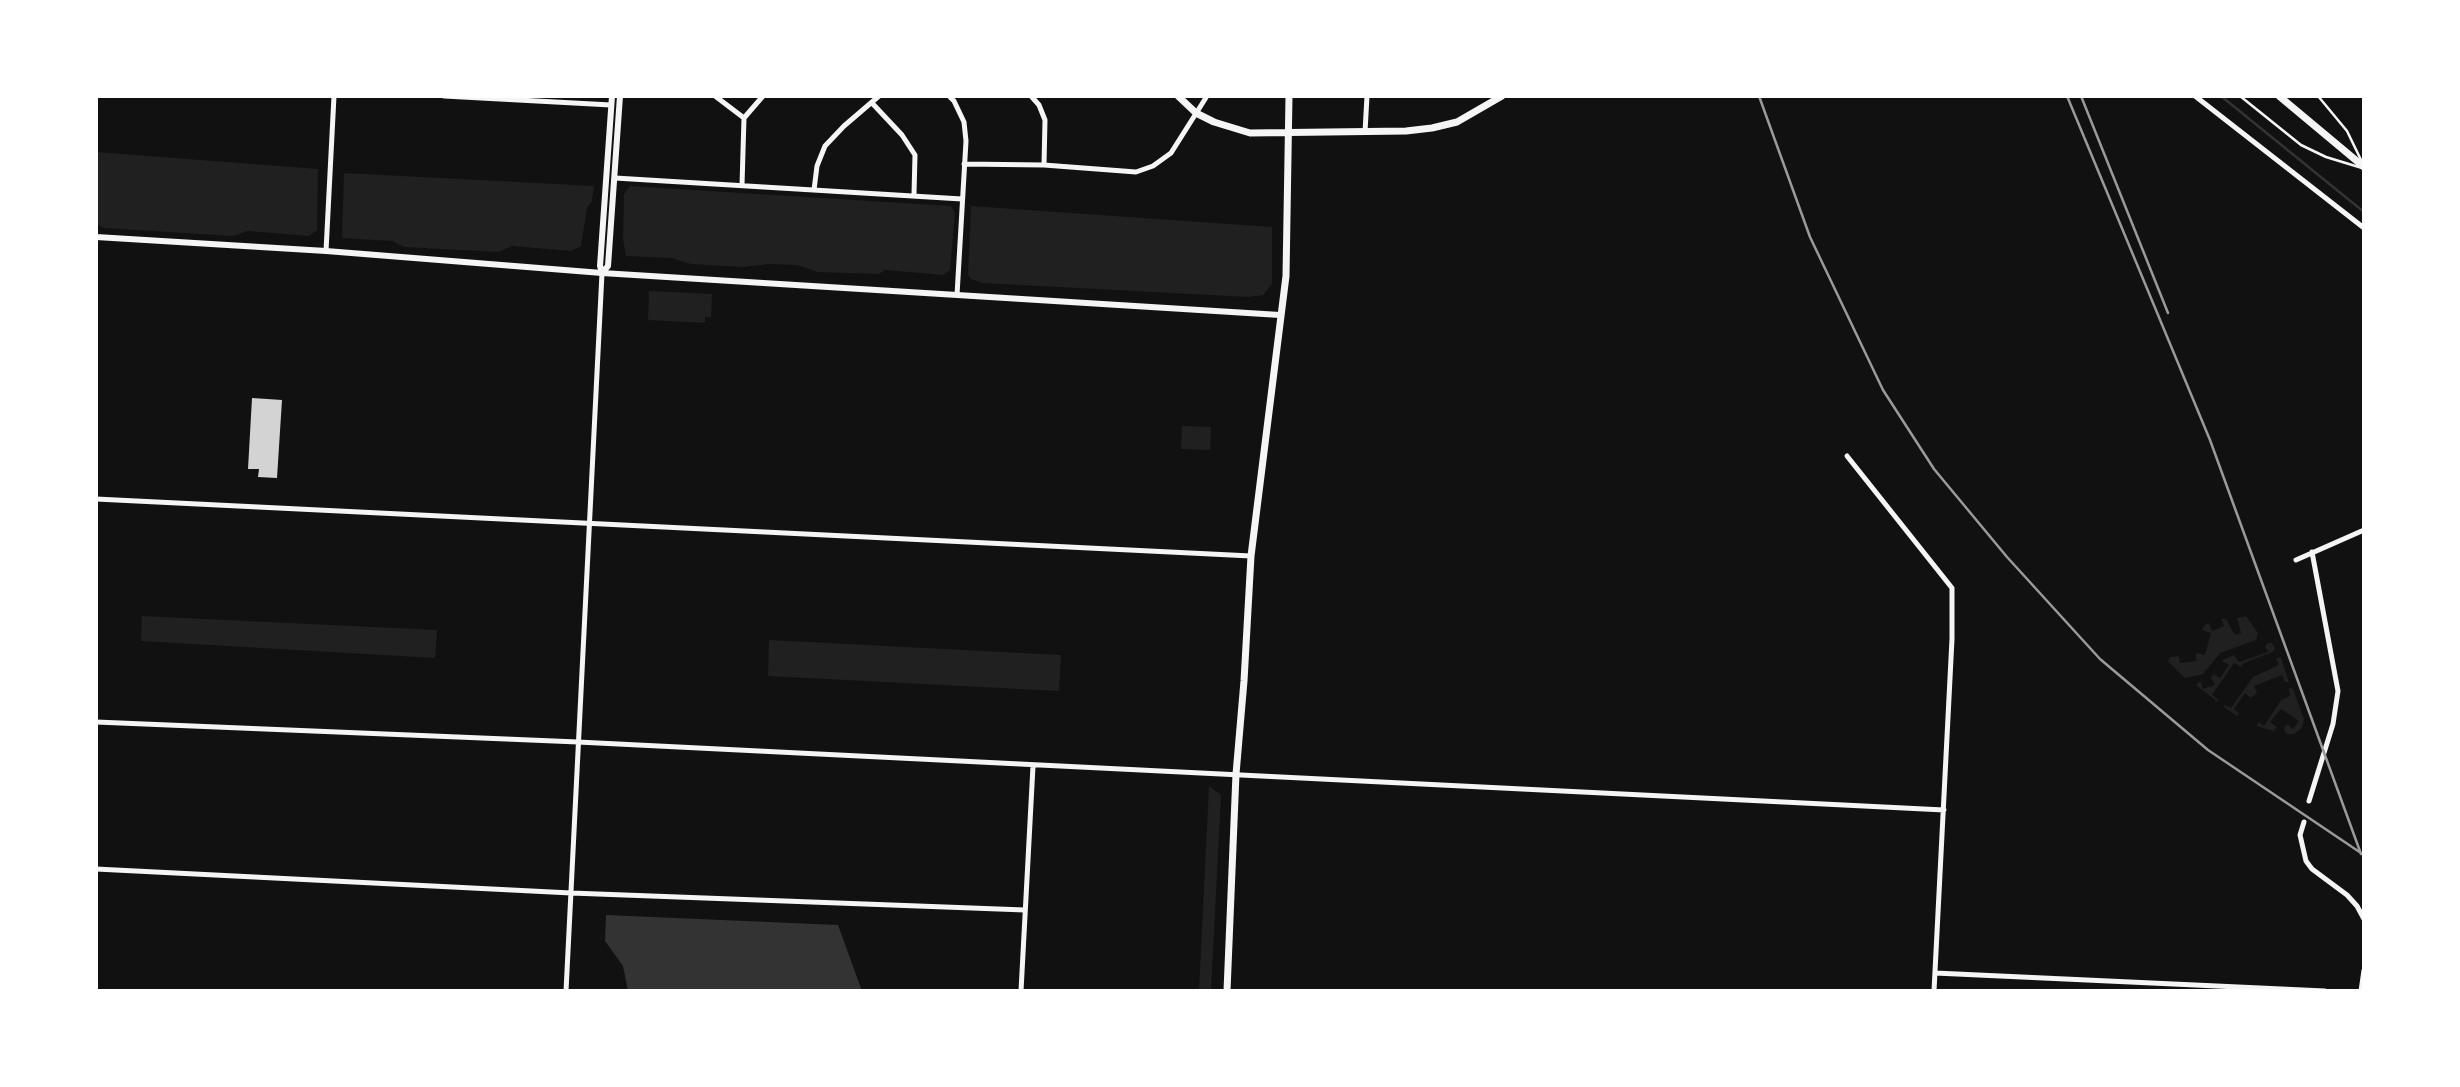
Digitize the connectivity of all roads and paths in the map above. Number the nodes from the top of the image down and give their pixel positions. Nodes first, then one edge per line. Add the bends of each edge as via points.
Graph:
1 (334, 96) edge
2 (444, 96) edge
3 (612, 96) edge
4 (620, 96) edge
5 (715, 96) edge
6 (763, 96) edge
7 (879, 96) edge
8 (949, 96) edge
9 (1031, 96) edge
10 (1178, 96) edge
11 (1207, 96) edge
12 (1289, 96) edge
13 (1367, 96) edge
14 (1502, 96) edge
15 (2195, 96) edge
16 (2240, 96) edge
17 (2279, 96) edge
18 (2318, 96) edge
19 (515, 98) edge
20 (872, 103) junction
21 (611, 105) junction
22 (1196, 113) junction
23 (744, 118) junction
24 (1288, 132) junction
25 (1365, 132) junction
26 (964, 164) junction
27 (1044, 165) junction
28 (2364, 167) edge
29 (615, 178) junction
30 (742, 185) junction
31 (814, 190) junction
32 (914, 194) junction
33 (962, 199) junction
34 (2364, 228) edge
35 (96, 237) edge
36 (326, 251) junction
37 (601, 273) junction
38 (957, 295) junction
39 (1280, 316) junction
40 (1847, 456) dead end
41 (96, 499) edge
42 (590, 523) junction
43 (2364, 530) edge
44 (2312, 552) junction
45 (1251, 555) junction
46 (2296, 560) dead end
47 (96, 722) edge
48 (578, 742) junction
49 (1033, 766) junction
50 (1236, 774) junction
51 (2309, 800) dead end
52 (1944, 810) junction
53 (2304, 822) dead end
54 (96, 869) edge
55 (571, 893) junction
56 (1025, 910) junction
57 (2364, 919) edge
58 (2364, 970) edge
59 (1935, 973) junction
60 (565, 991) edge
61 (1021, 991) edge
62 (1227, 991) edge
63 (1934, 991) edge
64 (2325, 991) edge
65 (2361, 991) edge

1 - 36 street
2 - 19 street
3 - 21 street
4 - 29 street
5 - 23 street
6 - 23 street
7 - 20 street
8 - 26 street via 964,122
9 - 27 street via 1045,120
10 - 22 main road
11 - 22 street
12 - 24 main road
13 - 25 street
14 - 25 main road via 1453,124
15 - 34 street
16 - 28 lane via 2301,145
17 - 28 main road
18 - 28 lane via 2347,131
19 - 21 street
20 - 31 street via 825,146
20 - 32 street via 915,155
21 - 37 street
22 - 24 main road via 1250,133
22 - 27 street via 1171,153 1136,172
23 - 30 street
24 - 25 main road
24 - 39 main road via 1286,276
26 - 27 street
26 - 33 street
29 - 30 street
29 - 37 street via 608,267
30 - 31 street
31 - 32 street
32 - 33 street
33 - 38 street
35 - 36 street
36 - 37 street
37 - 38 street
37 - 42 street
38 - 39 street
39 - 45 main road
40 - 52 street via 1952,588
41 - 42 street
42 - 45 street
42 - 48 street
43 - 44 street
44 - 46 street
44 - 51 street via 2338,691
45 - 50 main road
47 - 48 street
48 - 49 street
48 - 55 street
49 - 50 street
49 - 56 street
50 - 52 street
50 - 62 main road
52 - 59 street
53 - 57 street via 2300,835 2306,861 2347,895
54 - 55 street
55 - 56 street
55 - 60 street
56 - 61 street
58 - 65 street
59 - 63 street
59 - 64 street

